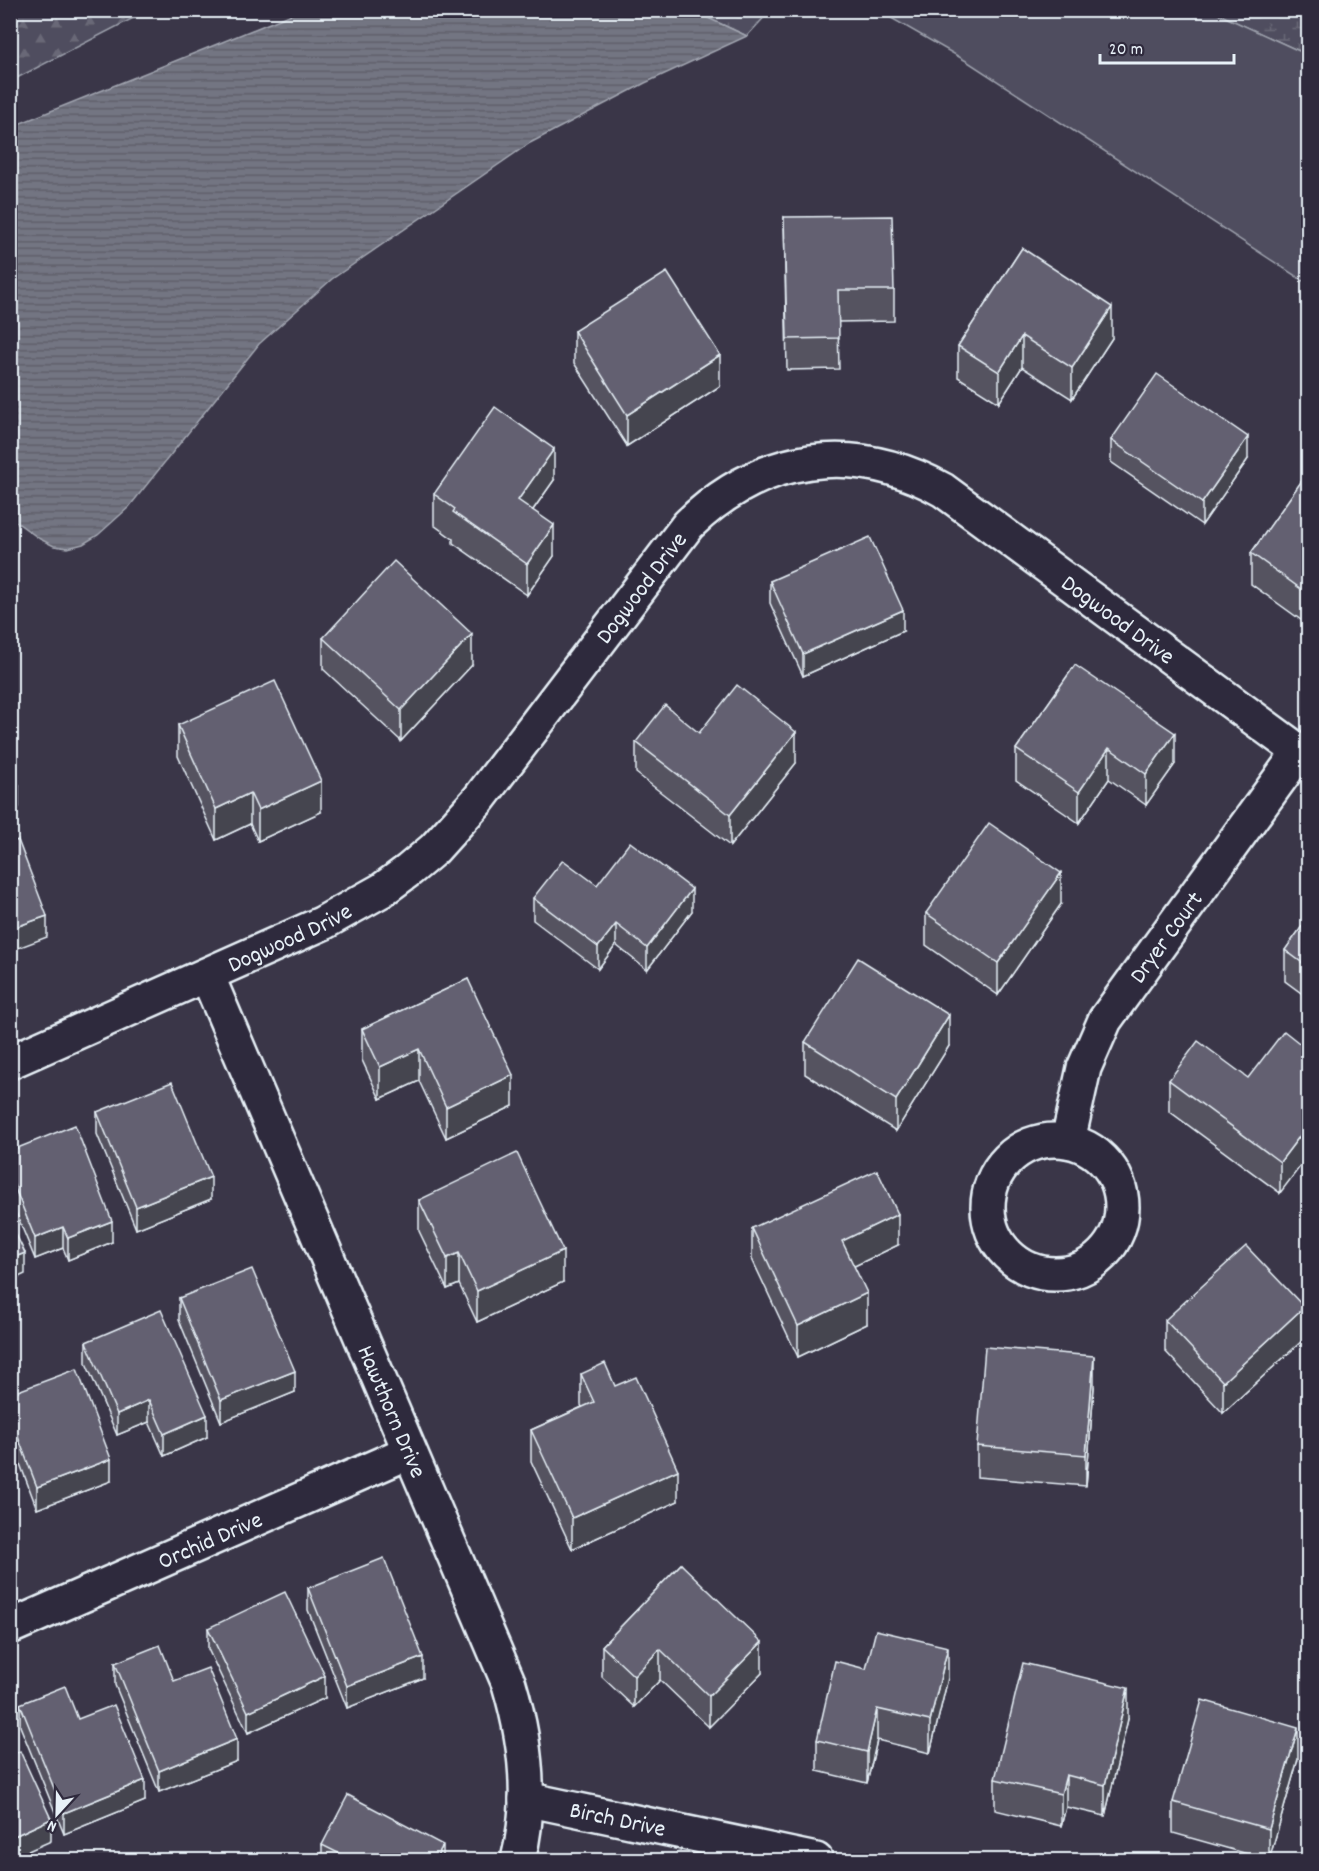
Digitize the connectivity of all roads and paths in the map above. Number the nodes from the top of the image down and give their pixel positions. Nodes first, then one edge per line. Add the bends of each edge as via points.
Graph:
1 (1304, 755) edge
2 (207, 975) junction
3 (10, 1062) edge
4 (1068, 1141) junction
5 (409, 1452) junction
6 (10, 1627) edge
7 (526, 1800) junction
8 (518, 1860) edge
9 (816, 1860) edge

1 - 2 street, Dogwood Drive via 935,486 895,468 870,462 800,463 743,483 713,502 688,525 479,799 434,849 354,907
1 - 4 street, Dryer Court via 1105,1020 1086,1062
2 - 3 street, Dogwood Drive
2 - 5 street, Hawthorn Drive
4 - 4 street via 1051,1139 1025,1146 1004,1162 991,1185 987,1211 994,1237 1010,1258 1033,1271 1059,1274 1085,1268 1105,1252 1119,1229 1123,1203 1116,1178 1109,1166 1089,1149
5 - 6 street, Orchid Drive
5 - 7 street, Hawthorn Drive via 509,1683 523,1740
7 - 8 street, Hawthorn Drive
7 - 9 street, Birch Drive

